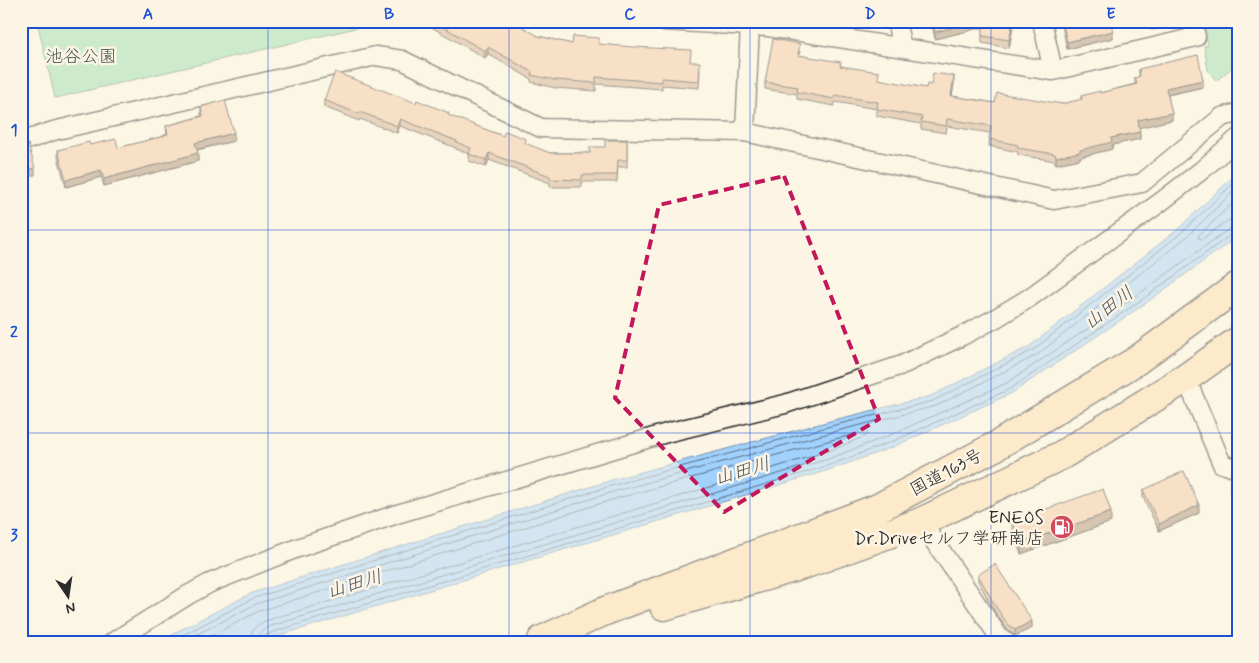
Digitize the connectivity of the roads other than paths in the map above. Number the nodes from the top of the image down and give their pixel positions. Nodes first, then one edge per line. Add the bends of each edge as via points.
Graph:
1 (662, 21) edge
2 (896, 21) edge
3 (1042, 21) edge
4 (1193, 21) edge
5 (750, 23) edge
6 (902, 47) junction
7 (1053, 71) junction
8 (1238, 113) edge
9 (745, 132) junction
10 (1238, 138) edge
11 (21, 142) edge
12 (1238, 286) edge
13 (1238, 341) edge
14 (1186, 378) junction
15 (1238, 469) edge
16 (921, 522) junction
17 (540, 641) edge
18 (113, 642) edge
19 (1006, 642) edge

1 - 5 street
2 - 6 street
3 - 7 street
4 - 7 street via 1196,37
5 - 6 street
5 - 9 street
6 - 7 street
8 - 9 street via 1222,117 1142,183 1054,200
9 - 11 street via 541,128 402,60 376,56 53,131
10 - 18 street via 1162,202 1029,298 902,365 785,404 670,432 407,511 295,549 210,583
12 - 17 highway, 国道163号 via 1136,361 996,446 878,508 605,611
13 - 14 highway, 国道163号
14 - 15 street via 1222,464
14 - 16 highway, 国道163号 via 1062,455
16 - 17 highway, 国道163号 via 803,565
16 - 19 street via 999,637

